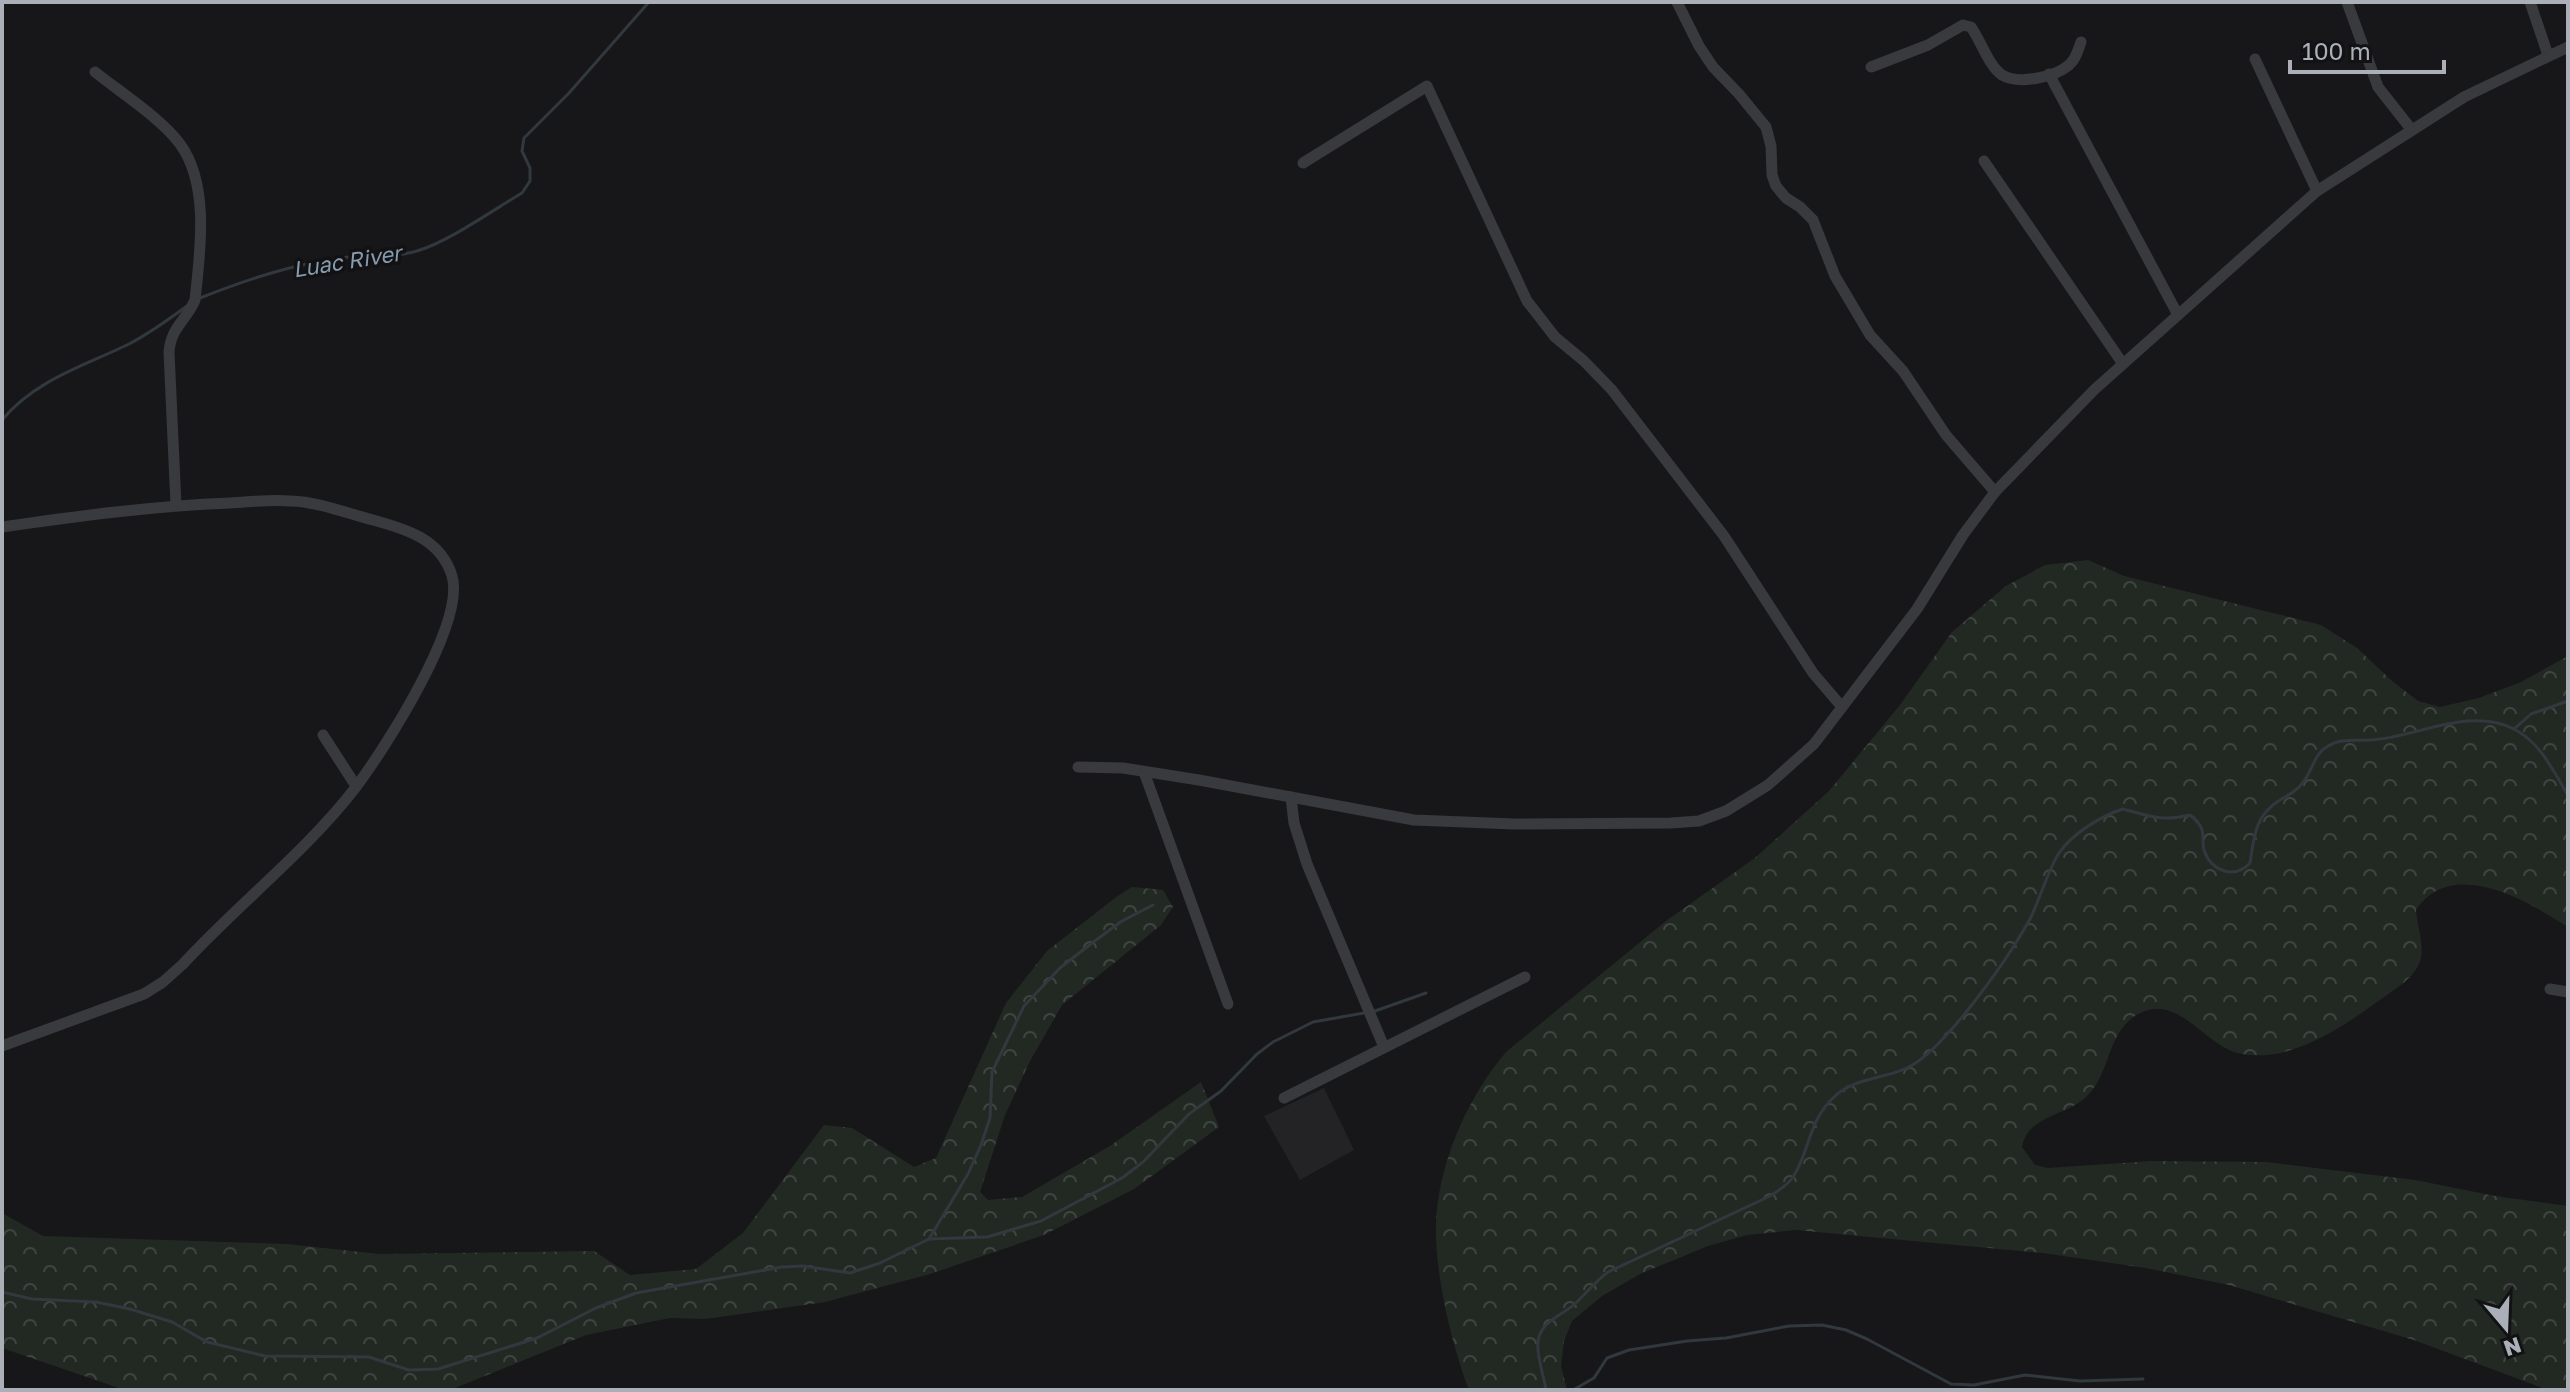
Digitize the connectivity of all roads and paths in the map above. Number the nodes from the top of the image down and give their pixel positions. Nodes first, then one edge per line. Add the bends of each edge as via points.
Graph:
1 (1677, 2) edge
2 (2347, 2) edge
3 (2530, 2) edge
4 (2081, 42) dead end
5 (2568, 47) edge
6 (2548, 55) junction
7 (2255, 59) dead end
8 (1871, 67) dead end
9 (95, 72) dead end
10 (2049, 74) junction
11 (2411, 129) junction
12 (1984, 161) dead end
13 (1303, 163) dead end
14 (2317, 191) junction
15 (2178, 315) junction
16 (2123, 364) junction
17 (1995, 492) junction
18 (176, 505) junction
19 (2, 527) edge
20 (1842, 707) junction
21 (323, 735) dead end
22 (1078, 767) dead end
23 (1144, 772) junction
24 (356, 786) junction
25 (1291, 797) junction
26 (1525, 977) dead end
27 (2550, 989) dead end
28 (2568, 992) edge
29 (1228, 1004) dead end
30 (2, 1046) edge
31 (1384, 1047) junction
32 (1284, 1098) dead end

1 - 17 street via 1713,67 1766,127 1776,186 1813,220 1835,276 1870,335
2 - 11 street via 2378,87
3 - 6 street
4 - 10 street via 2069,65
5 - 6 street
6 - 11 street
7 - 14 street
8 - 10 street via 1963,25 1971,27 2004,76
9 - 18 street via 179,143 195,184 201,222 195,300 173,332 169,352
10 - 15 street
11 - 14 street
12 - 16 street
13 - 20 street via 1427,86 1527,301 1555,337 1612,390 1724,536 1799,653
14 - 15 street
15 - 16 street
16 - 17 street
17 - 20 street via 1917,609
18 - 19 street
18 - 24 street via 290,500 316,504 404,529 422,537 442,557 453,579 454,599 443,637 405,713
20 - 25 street via 1782,775 1742,803 1699,821 1466,823 1392,817
21 - 24 street
22 - 23 street
23 - 25 street
23 - 29 street
24 - 30 street via 163,982 127,1001
25 - 31 street via 1307,864
26 - 31 street
27 - 28 street
31 - 32 street

